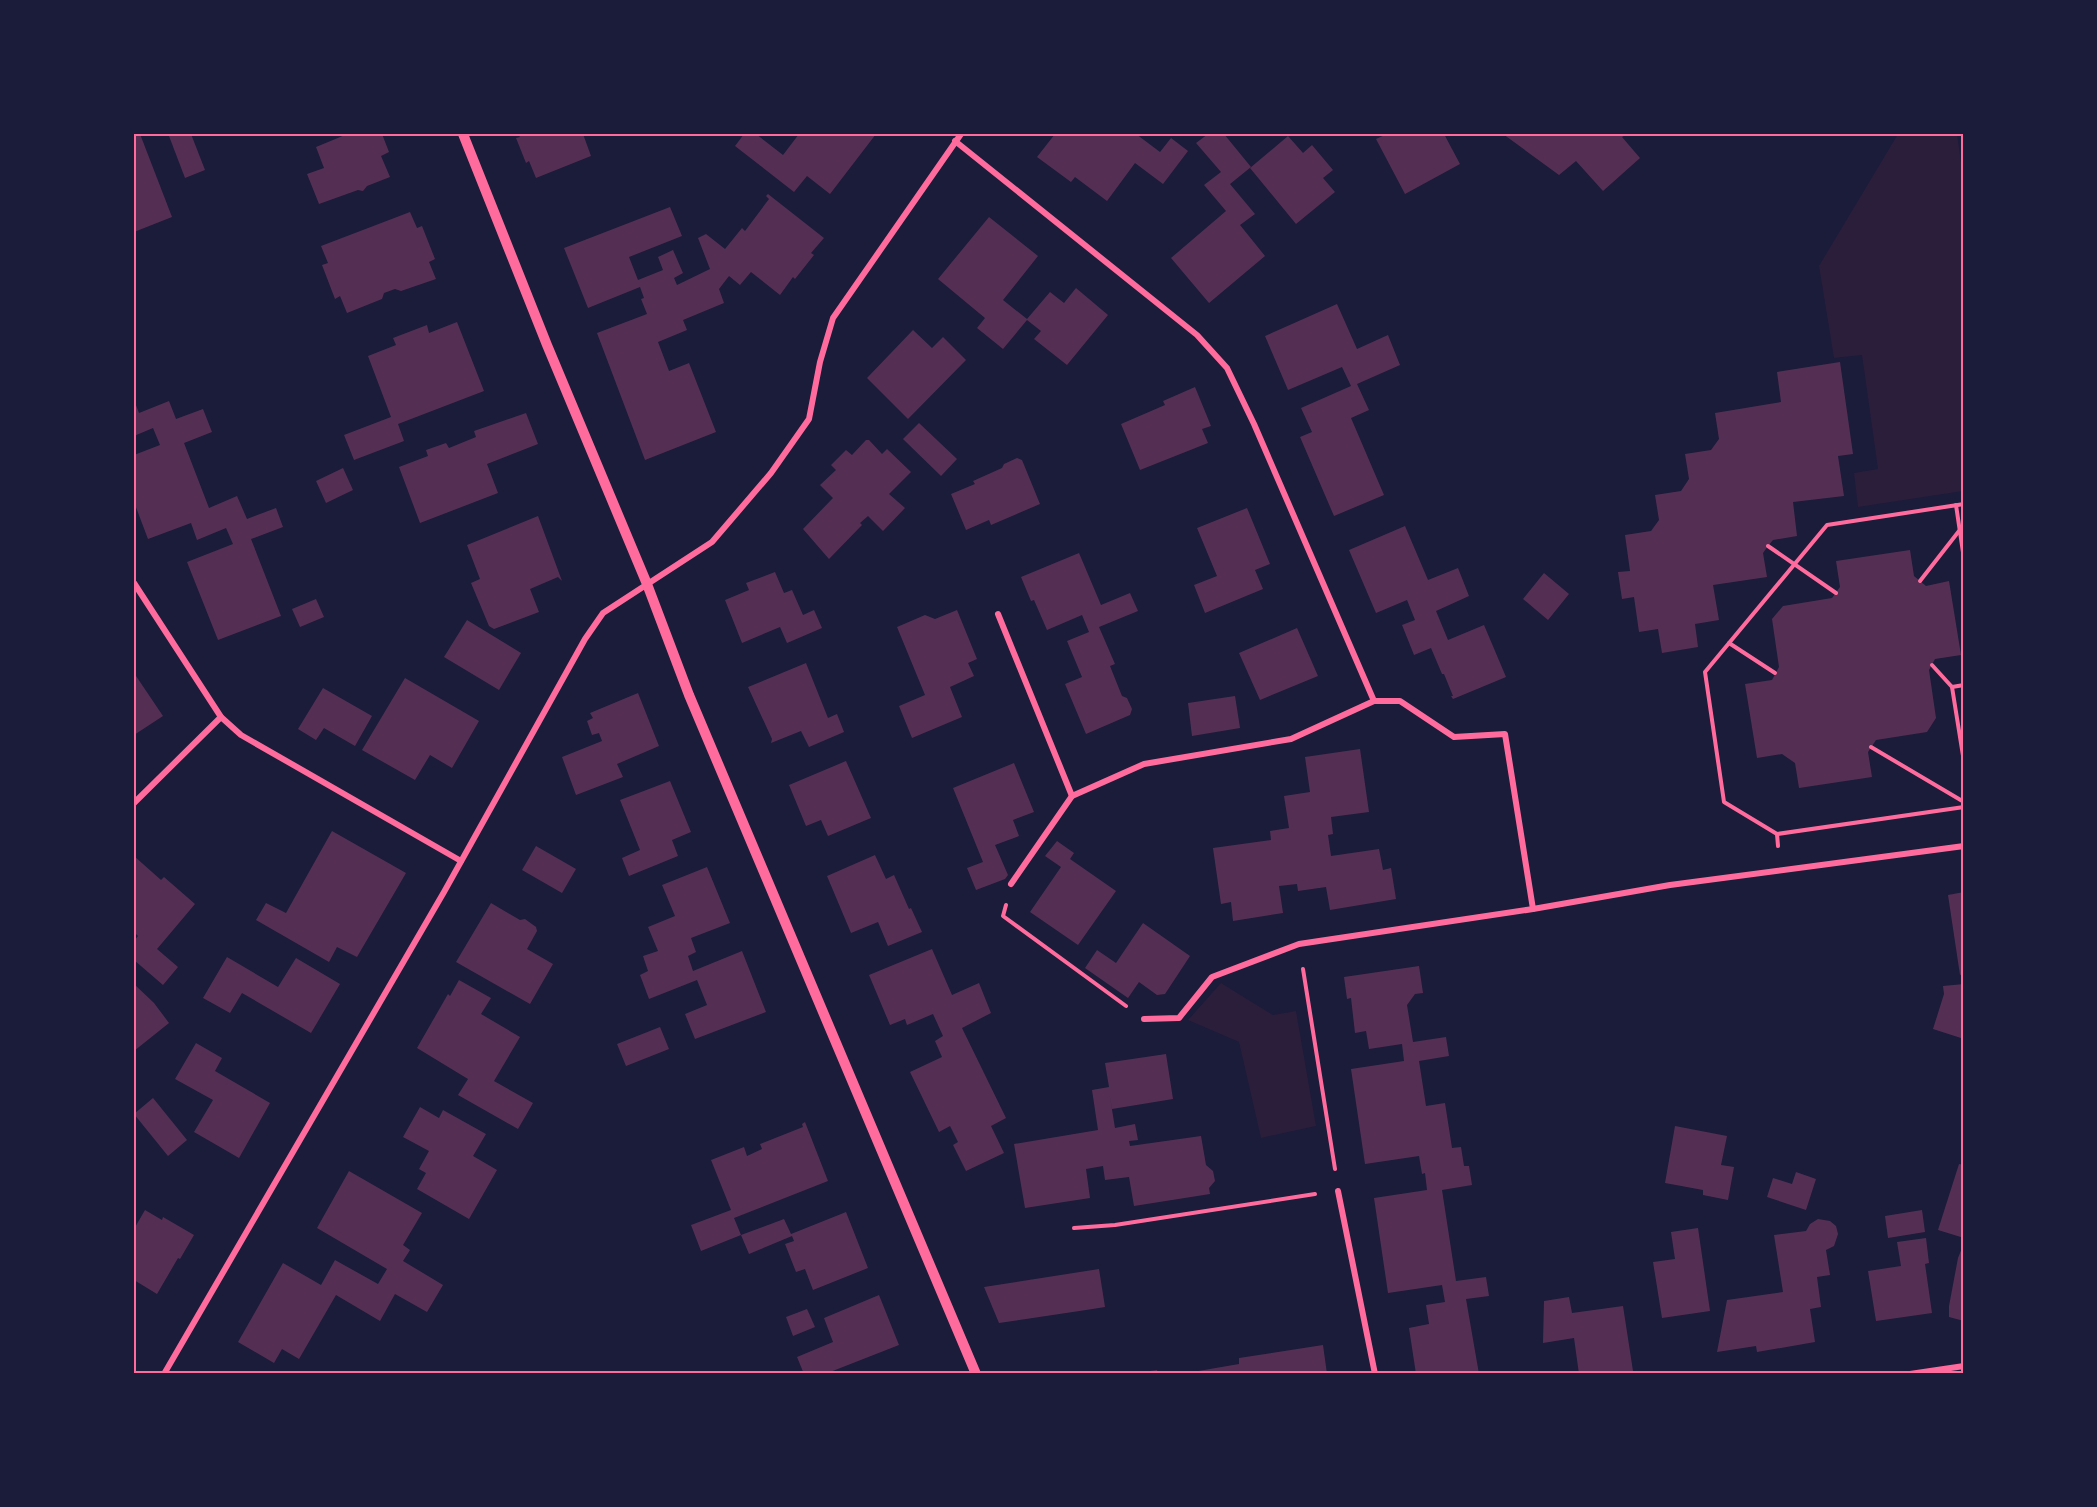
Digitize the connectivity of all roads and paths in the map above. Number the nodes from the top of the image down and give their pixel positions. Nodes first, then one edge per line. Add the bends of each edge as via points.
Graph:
1 (463, 134) edge
2 (961, 134) edge
3 (955, 141) junction
4 (1964, 504) edge
5 (1956, 505) junction
6 (1959, 531) junction
7 (1768, 546) dead end
8 (1964, 559) edge
9 (1795, 564) junction
10 (1920, 581) dead end
11 (134, 584) edge
12 (647, 584) junction
13 (1836, 593) dead end
14 (998, 614) dead end
15 (1729, 643) junction
16 (1932, 665) dead end
17 (1775, 674) dead end
18 (1964, 685) edge
19 (1952, 687) junction
20 (1374, 701) junction
21 (220, 717) junction
22 (1871, 747) dead end
23 (1964, 762) edge
24 (1072, 796) junction
25 (1964, 802) edge
26 (134, 803) edge
27 (1964, 807) edge
28 (1778, 834) junction
29 (1964, 846) edge
30 (461, 861) junction
31 (1780, 871) junction
32 (1011, 884) joint
33 (1533, 909) junction
34 (1299, 944) junction
35 (1144, 1019) joint
36 (1338, 1191) junction
37 (1074, 1228) dead end
38 (1964, 1366) edge
39 (164, 1374) edge
40 (976, 1374) edge
41 (1375, 1374) edge
42 (1910, 1374) edge

1 - 12 street
2 - 3 street
3 - 12 street via 833,318 809,419 771,473 712,542
3 - 20 street via 1197,335 1227,368
4 - 5 path
5 - 6 path
5 - 9 path via 1827,525
6 - 8 path
6 - 10 path
7 - 9 path
9 - 13 path
9 - 15 path
11 - 21 street
12 - 30 street via 603,613 585,639
12 - 40 street via 689,695
14 - 24 street
15 - 17 path
15 - 28 path via 1705,672 1724,802
16 - 19 path
18 - 19 path
19 - 23 path
20 - 24 street via 1291,739 1143,764
20 - 33 street via 1400,701 1454,737 1505,734
21 - 26 street
21 - 30 street via 241,735
22 - 25 path
24 - 32 street
27 - 28 path
28 - 31 path
29 - 31 street
30 - 39 street
31 - 33 street
32 - 35 path via 1003,916
33 - 34 street
34 - 35 street via 1212,977 1179,1018
34 - 36 path
36 - 37 path
36 - 41 street
38 - 42 street

